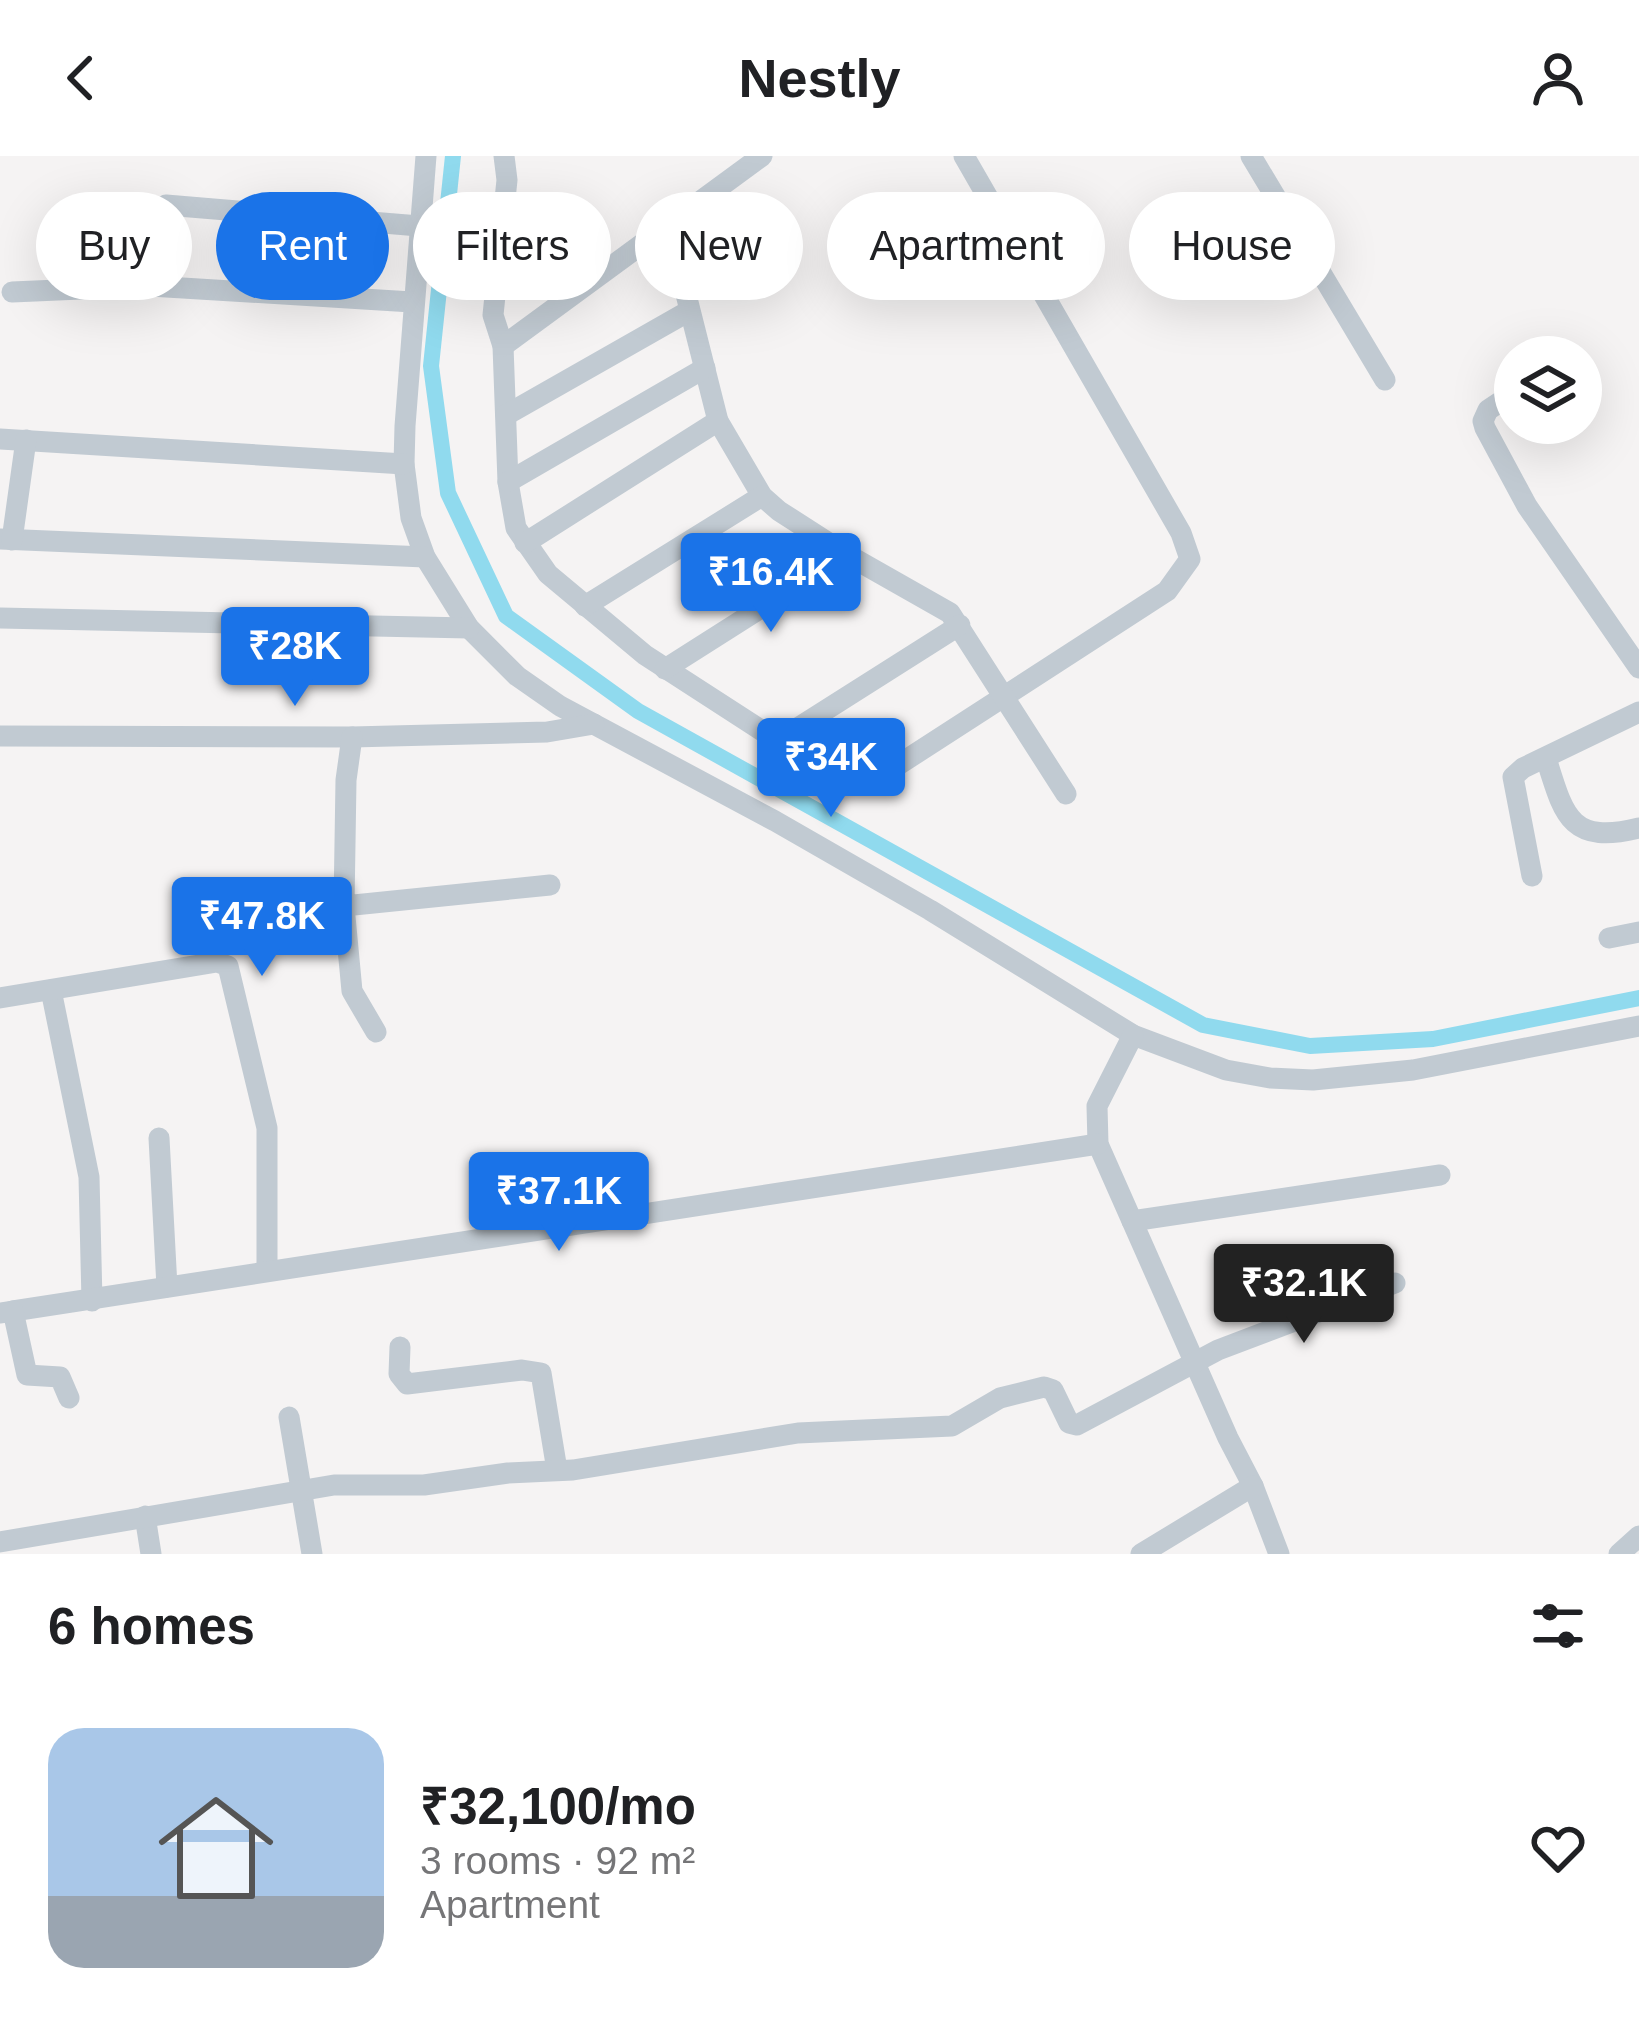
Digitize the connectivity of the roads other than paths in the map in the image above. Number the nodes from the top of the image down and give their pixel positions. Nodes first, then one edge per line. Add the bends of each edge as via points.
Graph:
1 (426, 156) edge
2 (504, 156) edge
3 (761, 156) edge
4 (964, 156) edge
5 (1251, 156) edge
6 (422, 192) edge
7 (711, 192) edge
8 (192, 207) edge
9 (413, 226) edge
10 (635, 248) edge
11 (413, 291) edge
12 (13, 292) dead end
13 (687, 300) edge
14 (412, 302) junction
15 (689, 310) junction
16 (503, 346) junction
17 (705, 368) junction
18 (1385, 380) dead end
19 (1494, 406) edge
20 (506, 415) junction
21 (718, 421) junction
22 (0, 439) edge
23 (26, 440) junction
24 (1494, 443) edge
25 (1494, 444) edge
26 (404, 464) junction
27 (508, 482) junction
28 (762, 496) junction
29 (6, 539) edge
30 (525, 543) junction
31 (846, 554) junction
32 (425, 557) junction
33 (586, 606) junction
34 (0, 618) edge
35 (960, 626) junction
36 (469, 628) junction
37 (1639, 668) edge
38 (665, 669) junction
39 (1006, 698) junction
40 (1639, 712) edge
41 (595, 724) junction
42 (0, 736) edge
43 (352, 737) junction
44 (777, 741) junction
45 (1546, 758) junction
46 (1066, 794) dead end
47 (1639, 828) edge
48 (1532, 876) dead end
49 (550, 885) dead end
50 (344, 906) junction
51 (1639, 932) edge
52 (1609, 938) dead end
53 (51, 990) junction
54 (0, 998) edge
55 (1639, 1026) edge
56 (376, 1032) dead end
57 (1132, 1035) junction
58 (159, 1138) dead end
59 (1098, 1144) junction
60 (1440, 1175) dead end
61 (1132, 1221) junction
62 (267, 1269) junction
63 (1395, 1283) dead end
64 (167, 1287) junction
65 (92, 1301) junction
66 (7, 1312) edge
67 (400, 1347) dead end
68 (1194, 1362) junction
69 (69, 1399) dead end
70 (289, 1417) dead end
71 (557, 1470) junction
72 (1253, 1486) junction
73 (301, 1490) junction
74 (145, 1516) junction
75 (1639, 1536) edge
76 (0, 1542) edge
77 (151, 1554) edge
78 (312, 1554) edge
79 (1141, 1554) edge
80 (1279, 1554) edge
81 (1619, 1554) edge

1 - 6 street
2 - 16 street via 493,315
3 - 7 street
4 - 39 street via 1190,559 1167,591
5 - 18 street
8 - 9 street
10 - 16 street
11 - 14 street
12 - 14 street via 150,286
13 - 15 street
14 - 26 street
15 - 17 street
15 - 20 street
16 - 20 street
17 - 21 street
17 - 27 street
19 - 24 street via 1484,422
20 - 27 street
21 - 28 street
21 - 30 street
22 - 23 street
23 - 26 street
23 - 29 street
25 - 37 street via 1527,506
26 - 32 street
27 - 30 street
28 - 31 street
28 - 33 street
29 - 32 street
30 - 33 street
31 - 35 street via 940,606
31 - 38 street
32 - 36 street
33 - 38 street
34 - 36 street
35 - 39 street
35 - 44 street
36 - 41 street via 536,692
38 - 44 street
39 - 44 street via 860,783 841,781
39 - 46 street
40 - 45 street
41 - 43 street
41 - 57 street via 930,910
42 - 43 street
43 - 50 street
45 - 47 street via 1578,828 1599,835
45 - 48 street via 1512,782
49 - 50 street
50 - 56 street via 352,991
51 - 52 street
53 - 54 street
53 - 62 street via 228,966 267,1128
53 - 65 street via 89,1177
55 - 57 street via 1413,1070 1313,1080 1226,1070
57 - 59 street via 1097,1106
58 - 64 street
59 - 61 street
59 - 62 street
60 - 61 street
61 - 68 street
62 - 64 street
63 - 68 street
64 - 65 street
65 - 66 street
66 - 69 street via 26,1372 63,1379
67 - 71 street via 406,1384 541,1373
68 - 71 street via 1077,1425 1044,1387 1000,1398 952,1426 798,1433
68 - 72 street
70 - 73 street
71 - 73 street
72 - 79 street
72 - 80 street
73 - 74 street
73 - 78 street
74 - 76 street
74 - 77 street
75 - 81 street

